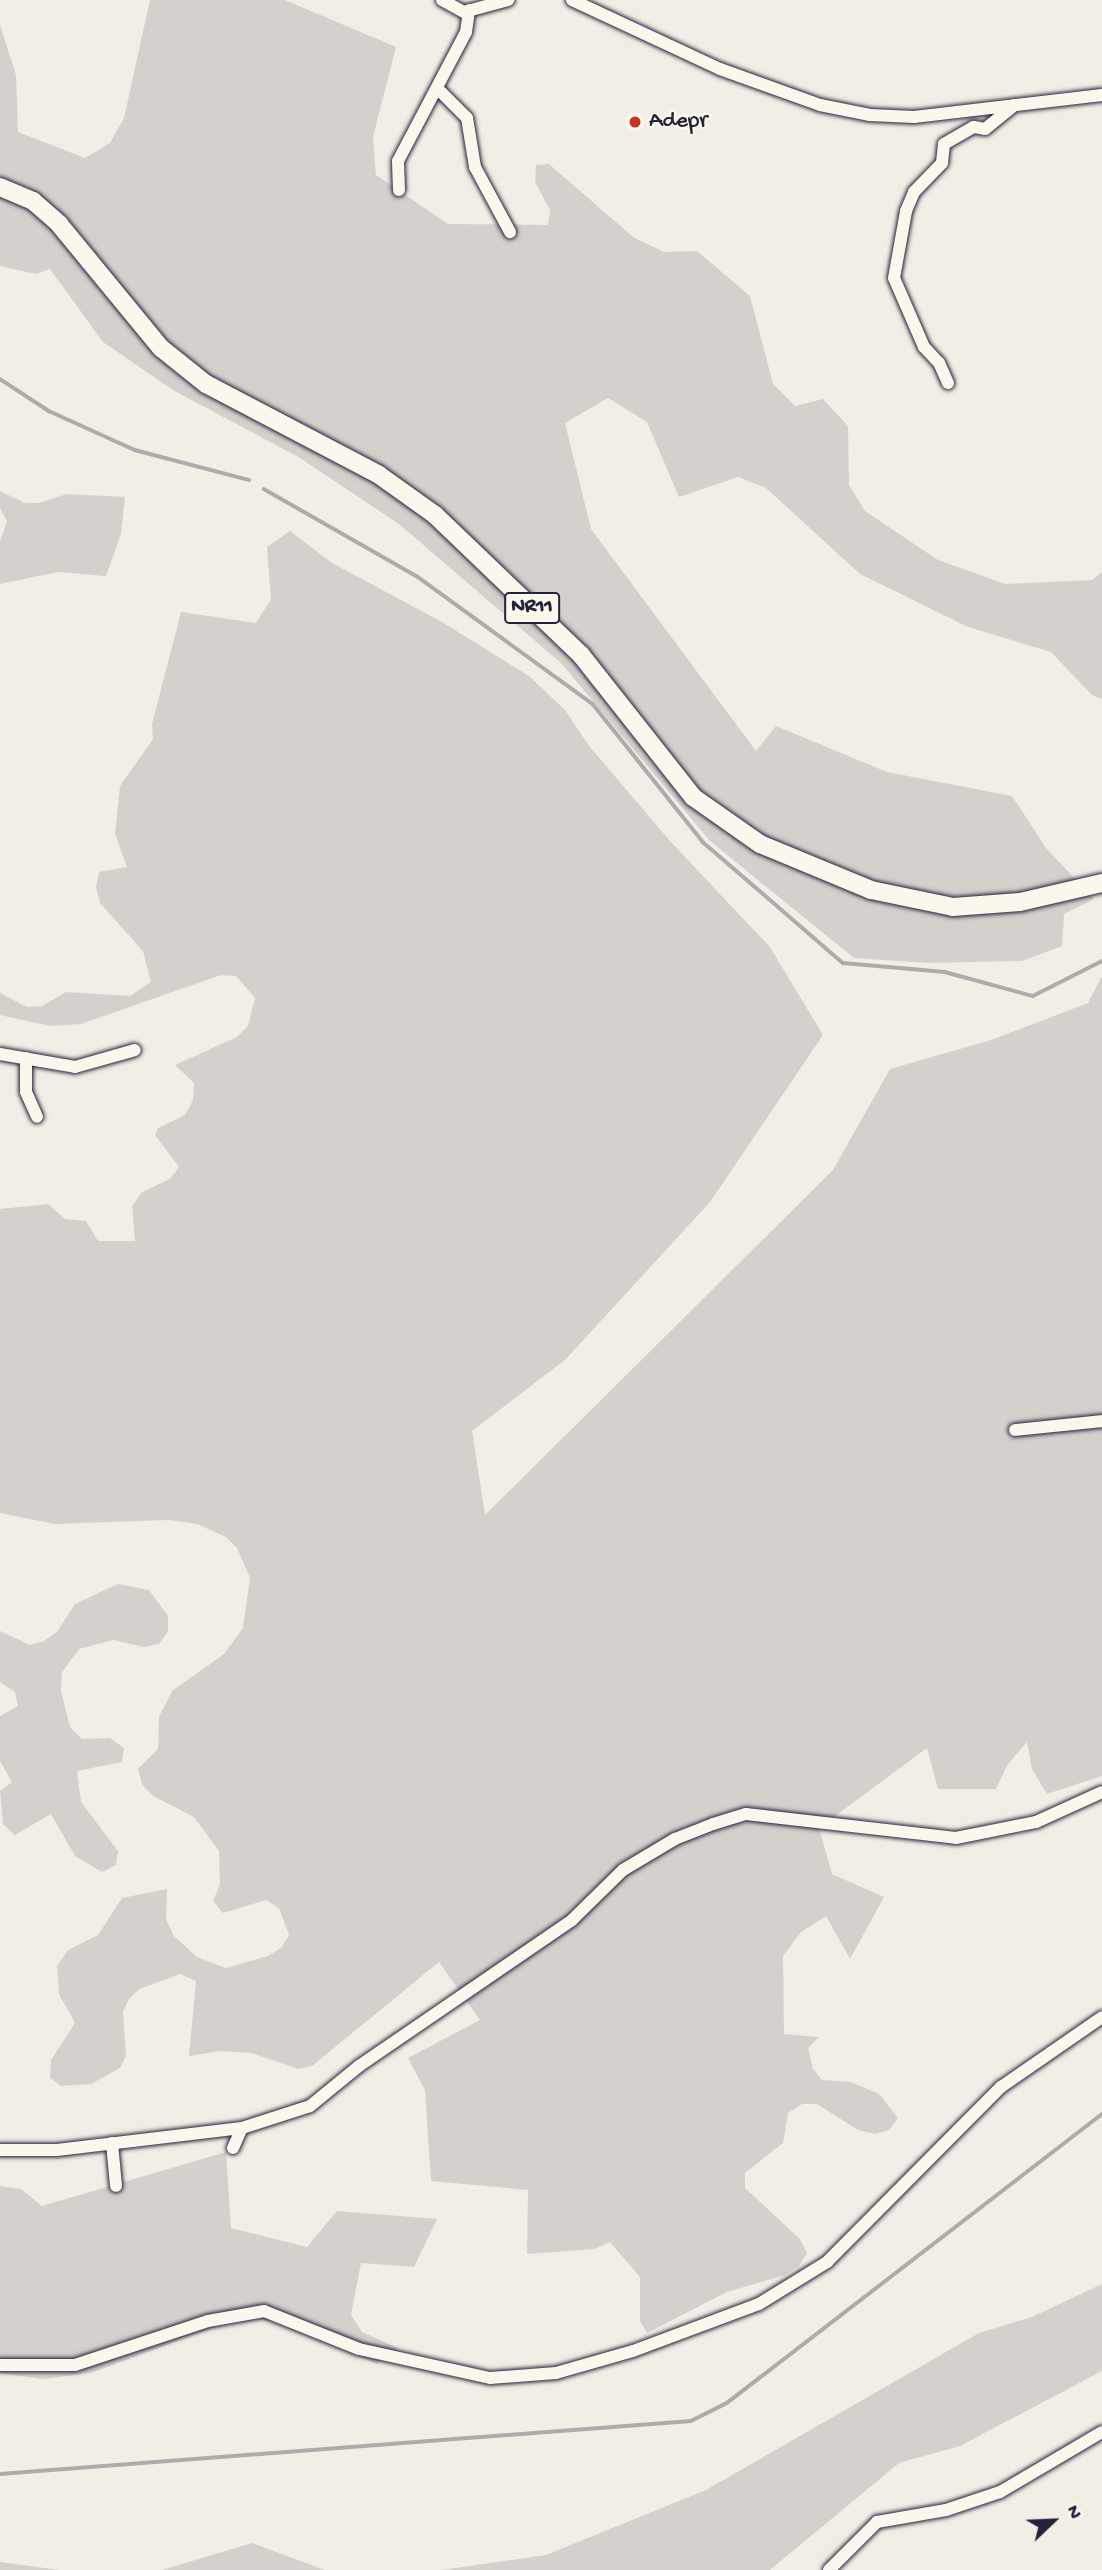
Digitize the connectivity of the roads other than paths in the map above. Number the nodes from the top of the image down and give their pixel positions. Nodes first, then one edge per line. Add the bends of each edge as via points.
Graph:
1 (442, 0) edge
2 (508, 0) edge
3 (572, 0) edge
4 (469, 10) junction
5 (438, 89) junction
6 (1102, 95) edge
7 (1015, 105) junction
8 (0, 187) edge
9 (399, 190) dead end
10 (510, 232) dead end
11 (948, 383) dead end
12 (1102, 883) edge
13 (135, 1050) dead end
14 (0, 1054) edge
15 (26, 1058) junction
16 (37, 1117) dead end
17 (1102, 1421) edge
18 (1015, 1430) dead end
19 (1102, 1792) edge
20 (1102, 2017) edge
21 (242, 2128) junction
22 (112, 2143) junction
23 (233, 2148) dead end
24 (0, 2150) edge
25 (116, 2186) dead end
26 (0, 2365) edge
27 (1102, 2432) edge
28 (829, 2570) edge

1 - 4 street
2 - 4 street
3 - 7 street via 695,59 820,105 914,117
4 - 5 street via 467,32
5 - 9 street via 398,161
5 - 10 street via 467,118 475,167
6 - 7 street
7 - 11 street via 985,130 974,127 944,144 942,163 914,192 906,211 894,278 924,347 939,363
8 - 12 highway, NR11 via 33,201 59,224 161,348 206,384 379,475 435,515 581,654 693,797 760,844 871,890 953,908 1020,902
13 - 15 street via 75,1068
14 - 15 street
15 - 16 street via 26,1092
17 - 18 street
19 - 21 street via 1036,1822 956,1838 746,1814 688,1834 624,1870 572,1920 359,2066 320,2100
20 - 26 street via 1001,2087 930,2154 853,2240 818,2269 759,2304 633,2351 556,2373 490,2378 359,2349 264,2311 208,2321 75,2365
21 - 22 street
21 - 23 street
22 - 24 street
22 - 25 street
27 - 28 street via 1000,2492 946,2510 877,2522

